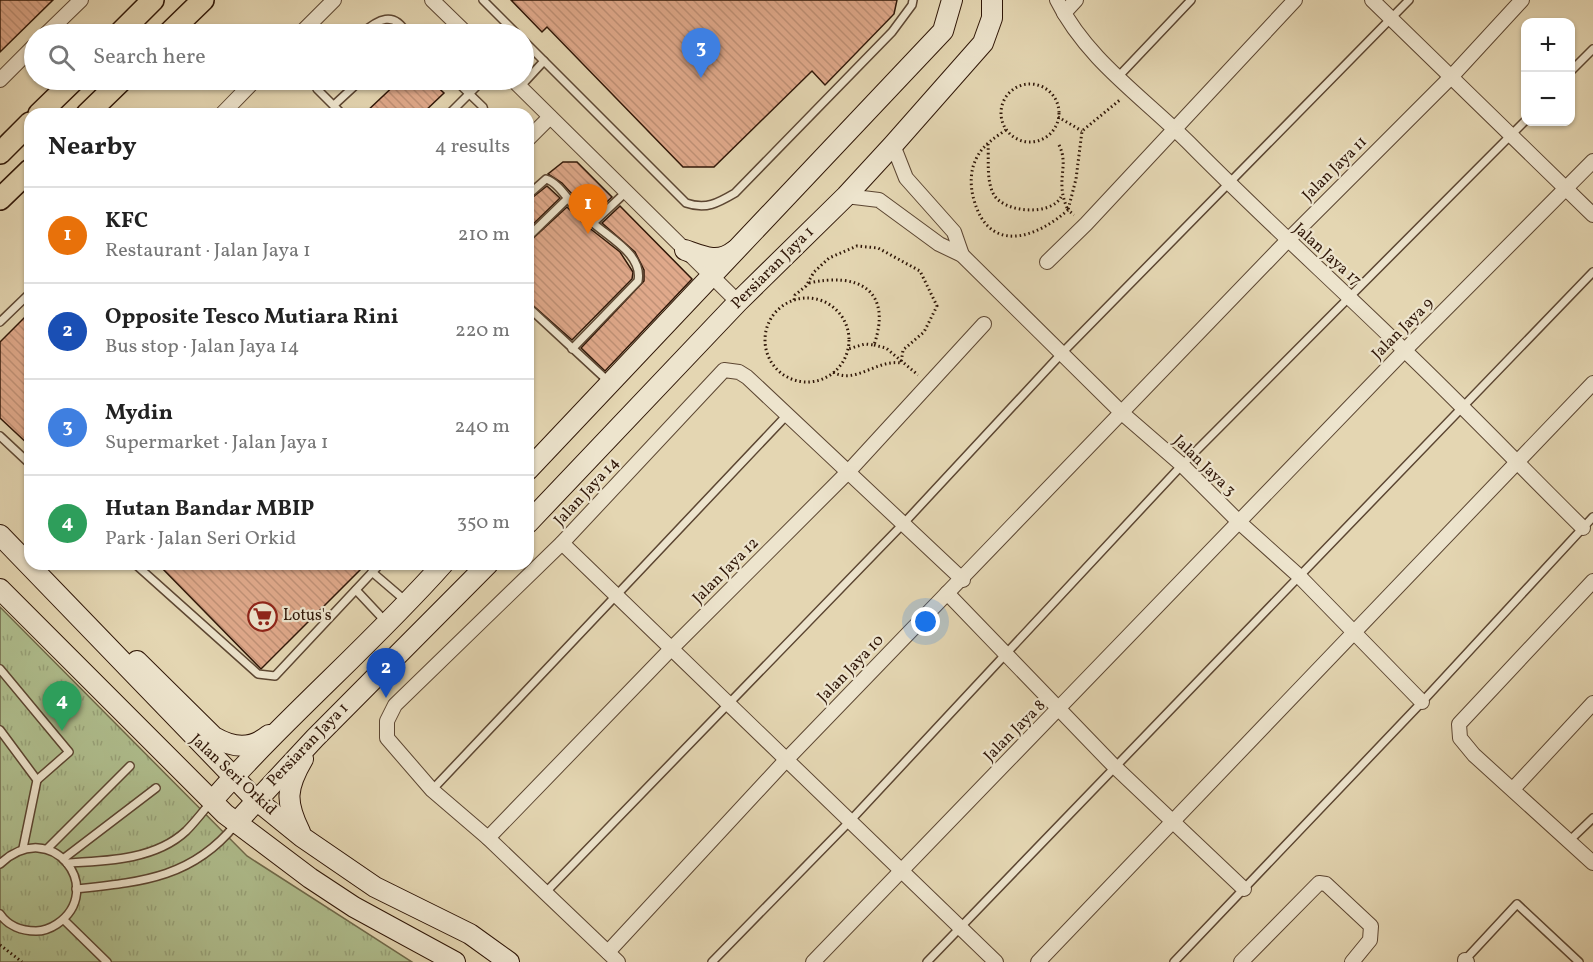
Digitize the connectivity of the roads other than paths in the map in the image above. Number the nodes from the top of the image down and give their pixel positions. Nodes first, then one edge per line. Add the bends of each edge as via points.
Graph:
1 (81, 0) edge
2 (153, 0) edge
3 (203, 0) edge
4 (334, 0) edge
5 (432, 0) edge
6 (483, 0) edge
7 (913, 0) edge
8 (952, 0) edge
9 (992, 0) edge
10 (1057, 0) edge
11 (1077, 0) edge
12 (1191, 0) edge
13 (1295, 0) edge
14 (1372, 0) edge
15 (1409, 0) edge
16 (1522, 0) edge
17 (1064, 13) junction
18 (1391, 18) junction
19 (56, 24) edge
20 (129, 24) edge
21 (178, 24) edge
22 (310, 24) edge
23 (374, 24) edge
24 (399, 24) edge
25 (457, 24) edge
26 (507, 24) edge
27 (1593, 49) edge
28 (534, 52) edge
29 (24, 56) edge
30 (544, 62) junction
31 (1575, 67) edge
32 (534, 70) edge
33 (1452, 76) junction
34 (1117, 78) junction
35 (0, 80) edge
36 (64, 90) edge
37 (112, 90) edge
38 (245, 90) edge
39 (318, 90) edge
40 (350, 90) edge
41 (467, 90) edge
42 (473, 90) edge
43 (523, 90) edge
44 (470, 93) junction
45 (334, 105) junction
46 (45, 108) edge
47 (93, 108) edge
48 (228, 108) edge
49 (337, 108) edge
50 (455, 108) edge
51 (483, 108) edge
52 (550, 117) junction
53 (1521, 125) edge
54 (24, 129) edge
55 (1175, 129) junction
56 (534, 133) edge
57 (1511, 135) junction
58 (894, 145) junction
59 (0, 153) edge
60 (1593, 161) edge
61 (24, 176) edge
62 (1230, 185) junction
63 (1567, 188) junction
64 (534, 190) edge
65 (626, 192) junction
66 (846, 196) junction
67 (0, 199) edge
68 (566, 200) junction
69 (1593, 215) edge
70 (593, 224) junction
71 (534, 231) edge
72 (1287, 241) junction
73 (741, 246) junction
74 (685, 250) junction
75 (962, 255) junction
76 (1047, 262) dead end
77 (1593, 272) edge
78 (713, 276) junction
79 (1350, 297) junction
80 (24, 299) edge
81 (738, 302) junction
82 (534, 313) edge
83 (0, 322) edge
84 (984, 324) dead end
85 (572, 349) junction
86 (1405, 350) junction
87 (1063, 352) junction
88 (609, 382) junction
89 (1593, 382) edge
90 (1461, 408) junction
91 (1122, 413) junction
92 (787, 415) junction
93 (0, 436) edge
94 (24, 458) edge
95 (1517, 462) junction
96 (534, 463) edge
97 (1182, 465) junction
98 (849, 471) junction
99 (534, 517) edge
100 (1593, 517) edge
101 (1239, 522) junction
102 (904, 523) junction
103 (1583, 528) junction
104 (0, 535) edge
105 (562, 543) junction
106 (24, 561) edge
107 (32, 570) edge
108 (142, 570) edge
109 (437, 570) edge
110 (482, 570) edge
111 (372, 572) joint
112 (1299, 576) junction
113 (963, 579) junction
114 (1593, 581) edge
115 (0, 590) edge
116 (356, 590) junction
117 (947, 593) junction
118 (617, 597) junction
119 (62, 602) junction
120 (408, 603) junction
121 (388, 624) junction
122 (1354, 633) junction
123 (671, 649) junction
124 (1005, 654) junction
125 (0, 669) edge
126 (1422, 702) junction
127 (1593, 703) edge
128 (730, 704) junction
129 (1059, 710) junction
130 (297, 711) junction
131 (0, 730) edge
132 (315, 738) junction
133 (787, 759) junction
134 (130, 766) dead end
135 (1114, 766) junction
136 (232, 778) junction
137 (37, 780) junction
138 (156, 788) dead end
139 (1514, 788) junction
140 (432, 790) junction
141 (255, 800) junction
142 (212, 801) junction
143 (1593, 818) edge
144 (850, 821) junction
145 (1173, 821) junction
146 (236, 823) junction
147 (302, 837) junction
148 (488, 838) junction
149 (1569, 841) junction
150 (23, 848) junction
151 (48, 848) junction
152 (65, 861) junction
153 (1593, 863) edge
154 (0, 864) edge
155 (903, 869) junction
156 (76, 889) junction
157 (1244, 889) junction
158 (544, 894) junction
159 (0, 914) edge
160 (64, 920) junction
161 (961, 927) junction
162 (613, 957) edge
163 (1466, 961) edge
164 (107, 962) edge
165 (455, 962) edge
166 (509, 962) edge
167 (712, 962) edge
168 (813, 962) edge
169 (927, 962) edge
170 (996, 962) edge
171 (1038, 962) edge
172 (1174, 962) edge
173 (1241, 962) edge
174 (1352, 962) edge
175 (1579, 962) edge

1 - 19 street
2 - 20 main road
3 - 21 main road
4 - 22 street
5 - 25 street
6 - 26 lane
7 - 30 lane via 892,32 735,193 712,206 686,203
8 - 73 main road via 943,31
9 - 58 main road, Persiaran Jaya 1 via 992,18 983,43
10 - 17 street, Jalan Jaya 17
11 - 17 street
12 - 34 lane
13 - 55 street
14 - 18 street
15 - 18 lane
16 - 33 street, Jalan Jaya 11
17 - 34 street, Jalan Jaya 17
18 - 33 street
18 - 62 lane
23 - 24 lane via 386,19
27 - 31 lane
28 - 30 lane
29 - 35 street
30 - 32 lane
33 - 57 street
33 - 72 street, Jalan Jaya 11
34 - 55 street, Jalan Jaya 17
36 - 46 main road
37 - 47 main road
38 - 48 street
39 - 45 lane
40 - 45 lane
41 - 44 lane
42 - 44 lane
43 - 52 street
44 - 50 lane
44 - 51 lane
45 - 49 lane
52 - 56 street
52 - 65 street
53 - 57 lane
54 - 59 main road
55 - 62 street, Jalan Jaya 17
55 - 76 street
57 - 63 street
57 - 79 lane
58 - 66 main road, Persiaran Jaya 1
58 - 75 street via 906,177 954,232
60 - 63 street, Jalan Jaya 9
61 - 67 main road
62 - 72 street, Jalan Jaya 17
62 - 87 lane
63 - 69 street
63 - 86 street, Jalan Jaya 9
64 - 68 lane via 546,179 554,181
65 - 70 lane
65 - 74 street
66 - 75 street via 879,200 939,244
66 - 81 main road, Persiaran Jaya 1
68 - 70 lane
68 - 71 lane
70 - 85 lane via 635,260 638,281
72 - 79 street, Jalan Jaya 17
72 - 91 street, Jalan Jaya 11
73 - 74 main road via 729,256 709,259
73 - 78 main road
74 - 78 street
75 - 87 street, Jalan Jaya 3
77 - 90 lane
78 - 81 street
78 - 88 main road
79 - 86 street, Jalan Jaya 17
79 - 97 lane
80 - 83 lane
81 - 99 main road, Persiaran Jaya 1
82 - 85 lane
84 - 98 street, Jalan Jaya 12
85 - 88 lane
86 - 90 street, Jalan Jaya 17
86 - 101 street, Jalan Jaya 9
87 - 91 street, Jalan Jaya 3
87 - 102 lane
88 - 96 main road
89 - 95 street
90 - 95 street, Jalan Jaya 17
90 - 112 lane
91 - 97 street, Jalan Jaya 3
91 - 113 street, Jalan Jaya 10
92 - 98 street
92 - 105 street, Jalan Jaya 14 via 739,372 724,370
92 - 118 lane
93 - 94 lane
95 - 103 street, Jalan Jaya 17
95 - 122 street
97 - 101 street, Jalan Jaya 3
97 - 124 lane
98 - 102 street
98 - 123 street, Jalan Jaya 12
100 - 103 lane
101 - 112 street, Jalan Jaya 3
101 - 129 street, Jalan Jaya 8
102 - 113 street
102 - 128 lane
103 - 126 lane
104 - 106 main road, Jalan Seri Orkid
105 - 118 street
105 - 140 street, Jalan Jaya 14 via 395,705 387,721 387,738
107 - 119 main road, Jalan Seri Orkid
108 - 116 lane via 258,674 275,676
109 - 120 main road, Persiaran Jaya 1
110 - 132 main road, Persiaran Jaya 1
111 - 116 lane
111 - 120 lane
112 - 122 street, Jalan Jaya 3
112 - 135 lane
113 - 117 street, Jalan Jaya 10
114 - 139 street via 1459,724 1460,738 1474,755
115 - 142 main road, Jalan Seri Orkid
116 - 121 lane
117 - 124 street
117 - 133 street, Jalan Jaya 10
118 - 123 street
118 - 140 lane
119 - 130 main road via 134,658 214,737 229,746 261,741
119 - 136 main road, Jalan Seri Orkid
120 - 121 main road, Persiaran Jaya 1
121 - 130 main road, Persiaran Jaya 1
122 - 126 street, Jalan Jaya 3
122 - 145 street
123 - 128 street
123 - 148 street, Jalan Jaya 12
124 - 129 street
124 - 144 lane
125 - 137 lane via 69,752
126 - 157 lane
127 - 139 street
128 - 133 street
128 - 158 lane
129 - 135 street
129 - 155 street, Jalan Jaya 8
130 - 136 main road, Persiaran Jaya 1
131 - 137 lane
132 - 141 main road, Persiaran Jaya 1
132 - 147 main road via 293,777 288,795 289,810
133 - 144 street
133 - 162 street, Jalan Jaya 10
134 - 151 lane
135 - 145 street
135 - 161 lane
136 - 141 main road, Jalan Seri Orkid
136 - 142 main road, Persiaran Jaya 1
137 - 150 lane
138 - 152 lane
139 - 149 street
140 - 148 street
141 - 146 main road, Persiaran Jaya 1
141 - 147 main road, Jalan Seri Orkid
142 - 146 main road, Jalan Seri Orkid
142 - 152 lane via 184,833 152,851 107,861
143 - 149 lane
144 - 155 street
144 - 167 lane
145 - 157 street
145 - 171 street
146 - 156 lane via 218,845 193,864 130,883
146 - 165 main road, Jalan Seri Orkid via 354,907
147 - 166 main road, Jalan Seri Orkid via 375,887 470,934
148 - 158 street
149 - 153 street
150 - 151 lane
150 - 154 lane
151 - 152 lane
152 - 156 lane via 72,869
155 - 161 street
155 - 168 street, Jalan Jaya 8
156 - 160 lane via 72,909
157 - 172 lane
158 - 162 street
159 - 160 lane via 26,931 40,932
160 - 164 lane
161 - 169 lane
161 - 170 street
163 - 175 lane via 1517,904
173 - 174 street via 1319,883 1326,884 1368,921 1370,940

